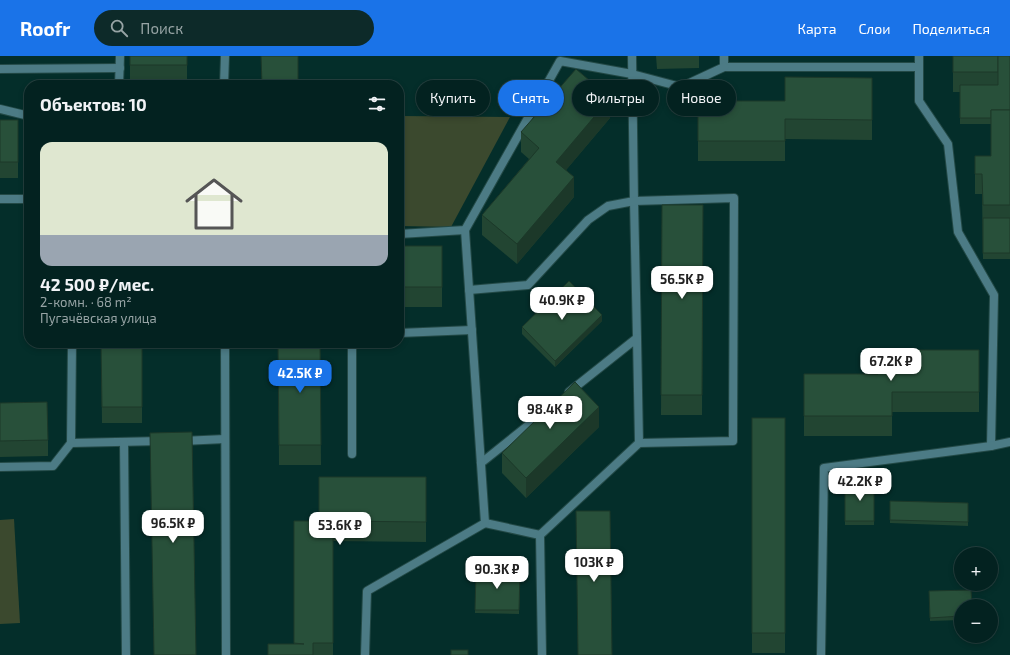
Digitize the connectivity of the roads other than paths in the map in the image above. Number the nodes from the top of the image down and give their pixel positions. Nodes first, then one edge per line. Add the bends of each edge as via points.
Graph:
1 (120, 56) edge
2 (225, 56) edge
3 (632, 56) edge
4 (724, 56) edge
5 (919, 56) edge
6 (724, 67) junction
7 (918, 67) junction
8 (0, 68) edge
9 (120, 68) junction
10 (632, 74) junction
11 (119, 80) edge
12 (224, 80) edge
13 (0, 109) edge
14 (24, 115) edge
15 (24, 199) edge
16 (0, 200) edge
17 (634, 201) junction
18 (465, 230) junction
19 (404, 234) edge
20 (469, 290) junction
21 (472, 330) junction
22 (404, 333) edge
23 (637, 338) junction
24 (72, 348) edge
25 (225, 348) edge
26 (352, 348) edge
27 (225, 440) junction
28 (124, 442) junction
29 (1010, 442) edge
30 (639, 443) junction
31 (71, 444) junction
32 (992, 446) junction
33 (352, 454) dead end
34 (481, 463) junction
35 (0, 466) edge
36 (485, 523) junction
37 (540, 535) junction
38 (126, 655) edge
39 (226, 655) edge
40 (365, 655) edge
41 (542, 655) edge
42 (821, 655) edge

1 - 9 street
2 - 12 street
3 - 10 street
4 - 6 street
5 - 7 street
6 - 7 street
6 - 10 street via 681,87
7 - 32 street via 919,101 948,144 958,232 994,295
8 - 9 street
9 - 11 street
10 - 17 street
10 - 18 street via 560,61
13 - 14 street
15 - 16 street
17 - 20 street via 608,206 588,220 528,285
17 - 23 street
17 - 30 street via 734,198 733,441
18 - 19 street
18 - 20 street
20 - 21 street
21 - 22 street
21 - 34 street
23 - 30 street
23 - 34 street
24 - 31 street
25 - 27 street
26 - 33 street
27 - 28 street
27 - 39 street
28 - 31 street
28 - 38 street
29 - 32 street
30 - 37 street
31 - 35 street via 54,466
32 - 42 street via 824,468
34 - 36 street
36 - 37 street
36 - 40 street via 367,592
37 - 41 street

